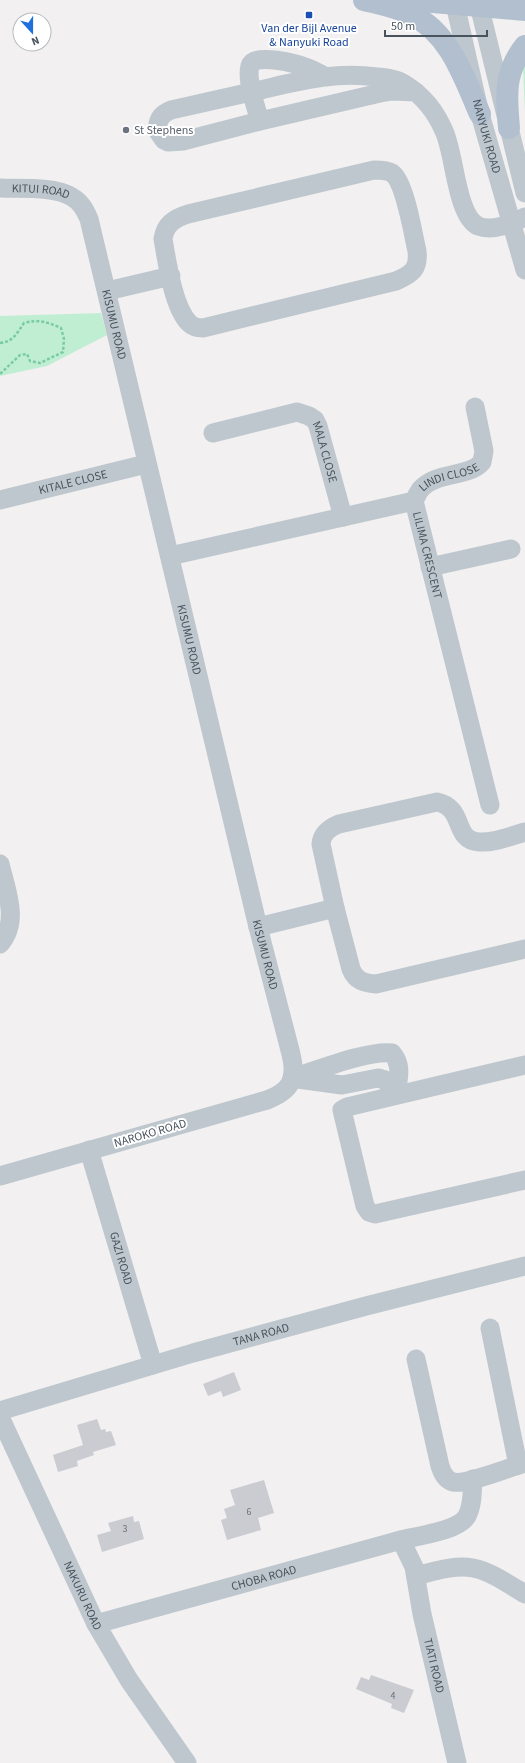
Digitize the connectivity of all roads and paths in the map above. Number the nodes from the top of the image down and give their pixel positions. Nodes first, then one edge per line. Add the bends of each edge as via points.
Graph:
1 (364, 0) edge
2 (410, 0) edge
3 (455, 2) edge
4 (478, 3) edge
5 (525, 10) edge
6 (525, 46) edge
7 (324, 76) junction
8 (251, 92) junction
9 (416, 92) junction
10 (480, 114) junction
11 (260, 121) junction
12 (509, 128) junction
13 (0, 188) edge
14 (525, 194) edge
15 (79, 202) joint
16 (518, 220) edge
17 (525, 270) edge
18 (171, 276) junction
19 (107, 291) junction
20 (0, 343) edge
21 (0, 374) edge
22 (475, 407) dead end
23 (212, 433) dead end
24 (146, 464) junction
25 (0, 500) edge
26 (414, 500) junction
27 (344, 517) junction
28 (511, 549) dead end
29 (170, 556) junction
30 (430, 567) junction
31 (490, 806) dead end
32 (525, 832) edge
33 (0, 864) edge
34 (335, 908) junction
35 (258, 926) junction
36 (0, 944) edge
37 (525, 949) edge
38 (525, 1065) edge
39 (332, 1076) junction
40 (292, 1078) junction
41 (396, 1094) junction
42 (89, 1150) junction
43 (0, 1176) edge
44 (525, 1180) edge
45 (525, 1266) edge
46 (490, 1328) dead end
47 (416, 1359) dead end
48 (153, 1365) junction
49 (0, 1411) edge
50 (0, 1417) edge
51 (522, 1464) edge
52 (473, 1479) junction
53 (401, 1540) junction
54 (415, 1572) junction
55 (525, 1594) edge
56 (96, 1624) junction
57 (188, 1763) edge
58 (457, 1763) edge

1 - 10 main road via 412,14 435,32 455,61
2 - 3 main road
3 - 4 main road
3 - 10 street, NANYUKI ROAD
4 - 5 main road
4 - 12 street, NANYUKI ROAD
6 - 12 main road via 509,73 506,100
7 - 8 street
7 - 8 street via 293,63 258,60 250,64
7 - 9 street via 357,75 394,80
8 - 11 street
8 - 11 street via 171,110 159,119 157,130 164,140 175,142
9 - 11 street via 380,93
9 - 16 street via 431,108 445,131 462,204 468,217 484,228
10 - 16 street, NANYUKI ROAD
12 - 14 street, NANYUKI ROAD
13 - 15 street, KITUI ROAD via 56,192 72,196
15 - 19 street, KISUMU ROAD via 93,230
16 - 17 street, NANYUKI ROAD
18 - 18 street via 163,238 167,226 179,217 374,170 392,173 401,185 418,260 412,272 396,281 203,328 197,328 184,317
18 - 19 street
19 - 24 street, KISUMU ROAD
20 - 21 path via 14,338 24,323 34,320 48,322 61,328 64,339 63,352 40,363 30,361 27,354 20,355
22 - 26 street, LINDI CLOSE via 484,451 482,462 473,468 434,480 420,490
23 - 27 street, MALA CLOSE via 297,412 309,416 315,420 322,435
24 - 25 street, KITALE CLOSE
24 - 29 street, KISUMU ROAD
26 - 27 street, LILIMA CRESCENT
26 - 30 street, LILIMA CRESCENT
27 - 29 street, LILIMA CRESCENT
28 - 30 street
29 - 35 street, KISUMU ROAD
30 - 31 street, LILIMA CRESCENT
32 - 34 street via 489,841 470,840 462,832 450,807 437,802 331,827 322,838 321,844
33 - 36 street via 11,917 9,930
34 - 35 street
34 - 37 street via 351,969 354,975 366,983 376,984
35 - 40 street, KISUMU ROAD via 291,1054 294,1070
38 - 41 street
39 - 40 street
39 - 41 street via 342,1085 378,1078 385,1080
39 - 41 street via 383,1052 392,1054 398,1060 400,1068
40 - 42 street, NAROKO ROAD via 286,1090 277,1096
41 - 44 street via 342,1110 365,1206 369,1212 375,1214
42 - 43 street, NAROKO ROAD
42 - 48 street, GAZI ROAD
45 - 48 street, TANA ROAD via 366,1306
46 - 51 street
47 - 52 street via 443,1473 453,1482
48 - 49 street, TANA ROAD
50 - 56 street, NAKURU ROAD
51 - 52 street
52 - 53 street, CHOBA ROAD via 469,1511 462,1521 444,1529
53 - 54 street
53 - 56 street, CHOBA ROAD
54 - 55 street via 473,1567 493,1575
54 - 58 street, TIATI ROAD via 422,1614
56 - 57 street, NAKURU ROAD via 129,1680

